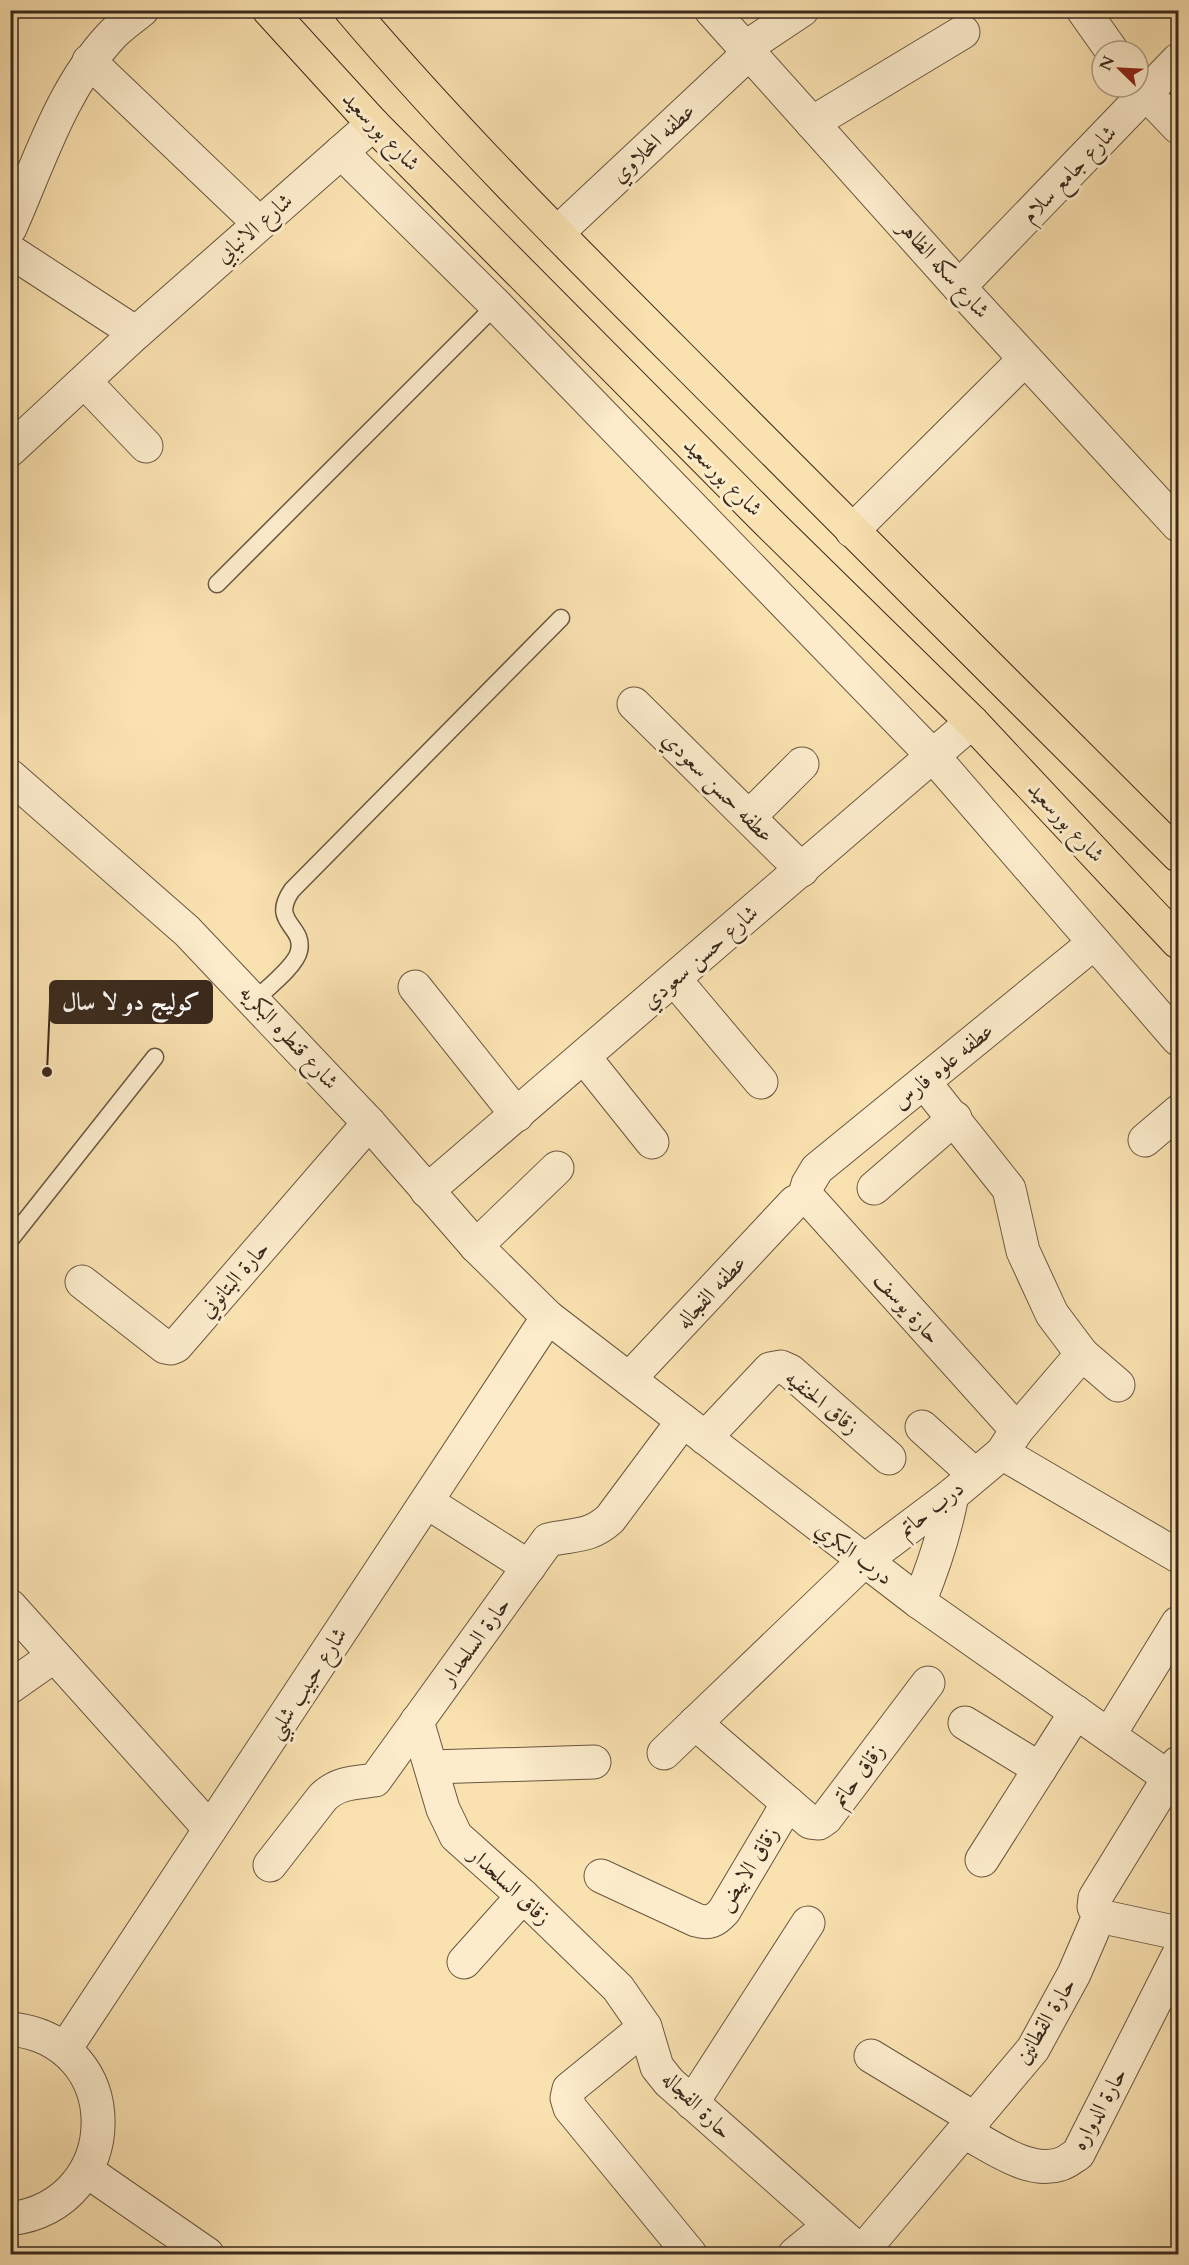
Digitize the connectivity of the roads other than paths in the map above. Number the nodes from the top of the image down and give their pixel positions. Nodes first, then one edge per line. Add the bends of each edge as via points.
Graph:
1 (142, 10) edge
2 (268, 10) edge
3 (351, 10) edge
4 (711, 10) edge
5 (802, 10) edge
6 (1083, 10) edge
7 (963, 32) dead end
8 (1104, 39) edge
9 (747, 50) junction
10 (89, 60) junction
11 (1179, 60) edge
12 (1150, 83) edge
13 (1150, 97) edge
14 (1133, 99) edge
15 (812, 123) junction
16 (373, 124) junction
17 (1179, 127) edge
18 (341, 152) junction
19 (259, 223) junction
20 (10, 228) edge
21 (557, 233) junction
22 (10, 251) edge
23 (959, 287) junction
24 (496, 305) junction
25 (136, 333) junction
26 (1025, 359) junction
27 (84, 382) junction
28 (146, 446) dead end
29 (10, 450) edge
30 (1177, 521) edge
31 (852, 531) junction
32 (217, 584) dead end
33 (561, 618) dead end
34 (634, 704) dead end
35 (972, 722) junction
36 (933, 756) junction
37 (802, 764) dead end
38 (10, 776) edge
39 (749, 817) junction
40 (1179, 855) edge
41 (802, 870) junction
42 (1179, 942) edge
43 (1094, 943) junction
44 (675, 980) junction
45 (415, 987) dead end
46 (255, 1000) junction
47 (1179, 1039) edge
48 (155, 1057) dead end
49 (585, 1057) junction
50 (761, 1082) dead end
51 (924, 1082) junction
52 (1179, 1112) edge
53 (517, 1115) junction
54 (955, 1118) junction
55 (369, 1122) junction
56 (1144, 1140) dead end
57 (652, 1142) dead end
58 (557, 1168) dead end
59 (874, 1188) dead end
60 (427, 1191) junction
61 (799, 1201) junction
62 (10, 1240) edge
63 (476, 1246) junction
64 (81, 1282) dead end
65 (548, 1317) junction
66 (1082, 1354) junction
67 (629, 1379) junction
68 (1118, 1385) dead end
69 (922, 1427) dead end
70 (694, 1430) junction
71 (1010, 1442) junction
72 (889, 1458) dead end
73 (964, 1485) junction
74 (426, 1502) junction
75 (1179, 1556) edge
76 (864, 1561) junction
77 (529, 1567) junction
78 (919, 1602) junction
79 (10, 1606) edge
80 (1179, 1623) edge
81 (54, 1656) junction
82 (928, 1683) dead end
83 (10, 1687) edge
84 (1076, 1712) junction
85 (417, 1721) junction
86 (695, 1723) junction
87 (965, 1723) dead end
88 (1109, 1735) junction
89 (664, 1753) dead end
90 (594, 1762) dead end
91 (432, 1767) junction
92 (1040, 1769) junction
93 (1175, 1775) edge
94 (788, 1803) junction
95 (210, 1829) junction
96 (982, 1860) dead end
97 (270, 1865) dead end
98 (601, 1876) dead end
99 (523, 1896) junction
100 (1099, 1917) junction
101 (808, 1923) dead end
102 (1179, 1933) edge
103 (1179, 1956) edge
104 (464, 1962) dead end
105 (645, 2027) junction
106 (10, 2029) edge
107 (65, 2049) junction
108 (871, 2056) dead end
109 (692, 2103) junction
110 (970, 2125) junction
111 (87, 2171) junction
112 (10, 2218) edge
113 (829, 2226) junction
114 (207, 2254) edge
115 (690, 2254) edge
116 (795, 2254) edge
117 (862, 2254) edge

1 - 10 street via 111,34
2 - 16 main road, شارع بورسعيد
3 - 21 main road via 413,83
4 - 9 street, شارع سكه الظاهر
5 - 9 street, عطفه المحلاوي
6 - 8 street
7 - 15 street
9 - 15 street, شارع سكه الظاهر
9 - 21 street, عطفه المحلاوي
10 - 19 street
10 - 20 street via 68,93
11 - 12 street, شارع جامع سلام
13 - 17 street
14 - 23 street, شارع جامع سلام
15 - 23 street, شارع سكه الظاهر
16 - 18 street, شارع الانبابي
16 - 35 main road, شارع بورسعيد via 767,522
18 - 19 street, شارع الانبابي
18 - 24 street, شارع بورسعيد
19 - 25 street, شارع الانبابي
21 - 31 main road
22 - 25 street
23 - 26 street, شارع سكه الظاهر
24 - 32 lane
24 - 36 street, شارع بورسعيد
25 - 27 street, شارع الانبابي
26 - 30 street, شارع سكه الظاهر
26 - 31 street
27 - 28 street
27 - 29 street, شارع الانبابي
31 - 40 main road
33 - 46 lane via 291,890 284,901 284,914 298,937 299,951
34 - 39 street, عطفه حسن سعودي
35 - 36 street, شارع حسن سعودي
35 - 42 main road, شارع بورسعيد
36 - 41 street, شارع حسن سعودي
36 - 43 street, شارع بورسعيد
37 - 39 street
38 - 46 street, شارع قنطره البكريه via 187,931
39 - 41 street, عطفه حسن سعودي
41 - 44 street, شارع حسن سعودي
43 - 47 street, شارع بورسعيد
43 - 51 street, عطفه علوه فارس
44 - 49 street, شارع حسن سعودي
44 - 50 street
45 - 53 street
46 - 55 street, شارع قنطره البكريه
48 - 62 lane
49 - 53 street, شارع حسن سعودي
49 - 57 street
51 - 54 street
51 - 61 street, عطفه علوه فارس via 817,1169
52 - 56 street
53 - 60 street, شارع حسن سعودي
54 - 59 street
54 - 66 street via 1009,1189 1033,1278 1052,1314
55 - 60 street, شارع قنطره البكريه
55 - 64 street, حارة البتانوني via 176,1346 165,1347
58 - 63 street
60 - 63 street, شارع قنطره البكريه
61 - 67 street, عطفه الفجاله
61 - 71 street, حارة يوسف via 812,1202
63 - 65 street, شارع قنطره البكريه
65 - 67 street, درب البكري
65 - 74 street, شارع حبيب شلبي
66 - 68 street
66 - 71 street, درب حاتم
67 - 70 street, درب البكري
69 - 73 street
70 - 72 street, زقاق الحنفيه via 770,1369 781,1367
70 - 76 street, درب البكري
70 - 77 street, حارة السلحدار via 600,1528 588,1534 548,1540
71 - 73 street, درب حاتم
71 - 75 street, حارة يوسف
73 - 76 street, درب حاتم
73 - 78 street
74 - 77 street
74 - 95 street, شارع حبيب شلبي
76 - 78 street, درب البكري
76 - 86 street, درب حاتم
77 - 85 street, حارة السلحدار
78 - 84 street, درب البكري
79 - 81 street
80 - 88 street
81 - 83 street
81 - 95 street
82 - 94 street, زقاق حاتم via 826,1818 819,1823 810,1822
84 - 88 street, درب البكري
84 - 92 street
85 - 91 street, زقاق السلحدار
85 - 97 street, حارة السلحدار via 375,1780 333,1788
86 - 89 street, درب حاتم
86 - 94 street, زقاق حاتم
87 - 92 street
88 - 93 street, درب البكري
90 - 91 street
91 - 99 street, زقاق السلحدار via 443,1809 456,1836
92 - 96 street
93 - 100 street, حارة القطانين via 1095,1898
94 - 98 street, زقاق الابيض via 715,1921 696,1920
95 - 107 street, شارع حبيب شلبي
99 - 104 street
99 - 105 street, زقاق السلحدار via 618,1988
100 - 102 street
100 - 110 street, حارة القطانين via 1074,1974 1033,2049
101 - 109 street
103 - 110 street, حارة الدواره via 1078,2154 1061,2164 1025,2163
105 - 109 street, حارة الفجاله via 657,2067
105 - 115 street via 569,2089 567,2098 570,2108
106 - 107 street via 46,2037
107 - 111 street via 83,2069 95,2093 100,2119 97,2146
108 - 110 street
109 - 113 street, حارة الفجاله
110 - 117 street, حارة القطانين
111 - 112 street via 68,2195 42,2211
111 - 114 street
113 - 116 street
113 - 117 street, حارة الفجاله

